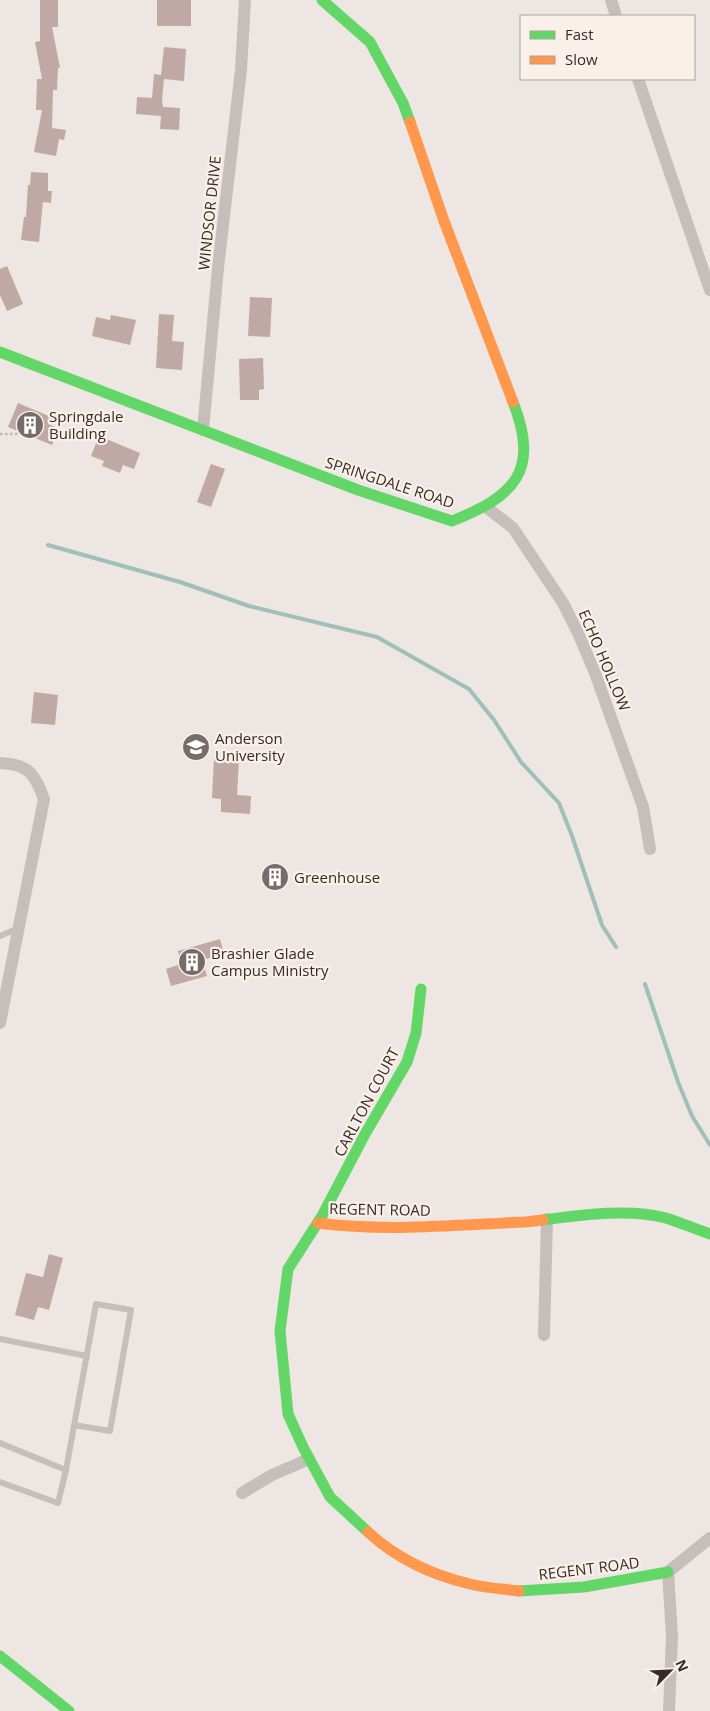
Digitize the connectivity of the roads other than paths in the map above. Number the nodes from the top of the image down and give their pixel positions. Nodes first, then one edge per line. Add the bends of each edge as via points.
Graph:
1 (245, 0) edge
2 (322, 0) edge
3 (611, 0) edge
4 (616, 15) edge
5 (638, 80) edge
6 (710, 290) edge
7 (0, 352) edge
8 (203, 430) junction
9 (486, 507) junction
10 (0, 763) edge
11 (650, 849) dead end
12 (19, 928) junction
13 (0, 936) edge
14 (421, 989) dead end
15 (0, 1023) edge
16 (547, 1219) junction
17 (318, 1223) junction
18 (710, 1234) edge
19 (544, 1334) dead end
20 (0, 1339) edge
21 (87, 1356) junction
22 (74, 1425) junction
23 (0, 1443) edge
24 (309, 1460) junction
25 (66, 1470) junction
26 (0, 1482) edge
27 (242, 1493) dead end
28 (710, 1538) edge
29 (668, 1572) junction
30 (0, 1656) edge
31 (69, 1711) edge
32 (669, 1711) edge

1 - 8 street, WINDSOR DRIVE via 241,70
2 - 9 street, SPRINGDALE ROAD via 370,42 403,103 517,412 524,457 514,485
3 - 4 street
5 - 6 street
7 - 8 street, SPRINGDALE ROAD
8 - 9 street, SPRINGDALE ROAD via 358,490 452,521
9 - 11 street, ECHO HOLLOW via 513,528 563,604 578,633 643,807
10 - 12 street via 28,768 44,799
12 - 13 lane
12 - 15 street
14 - 17 street, CARLTON COURT via 416,1033 408,1062
16 - 17 street, REGENT ROAD via 404,1227 349,1227
16 - 18 street, REGENT ROAD via 633,1213 665,1218
16 - 19 street
17 - 24 street, REGENT ROAD via 288,1269 280,1331 288,1414
20 - 21 lane
21 - 22 lane
21 - 22 lane via 96,1304 131,1310 110,1431
22 - 25 lane
23 - 25 lane
24 - 27 street via 272,1475
24 - 29 street, REGENT ROAD via 330,1497 379,1542 419,1567 470,1584 521,1591 584,1587
25 - 26 lane via 58,1503
28 - 29 street
29 - 32 street via 672,1636
30 - 31 street

